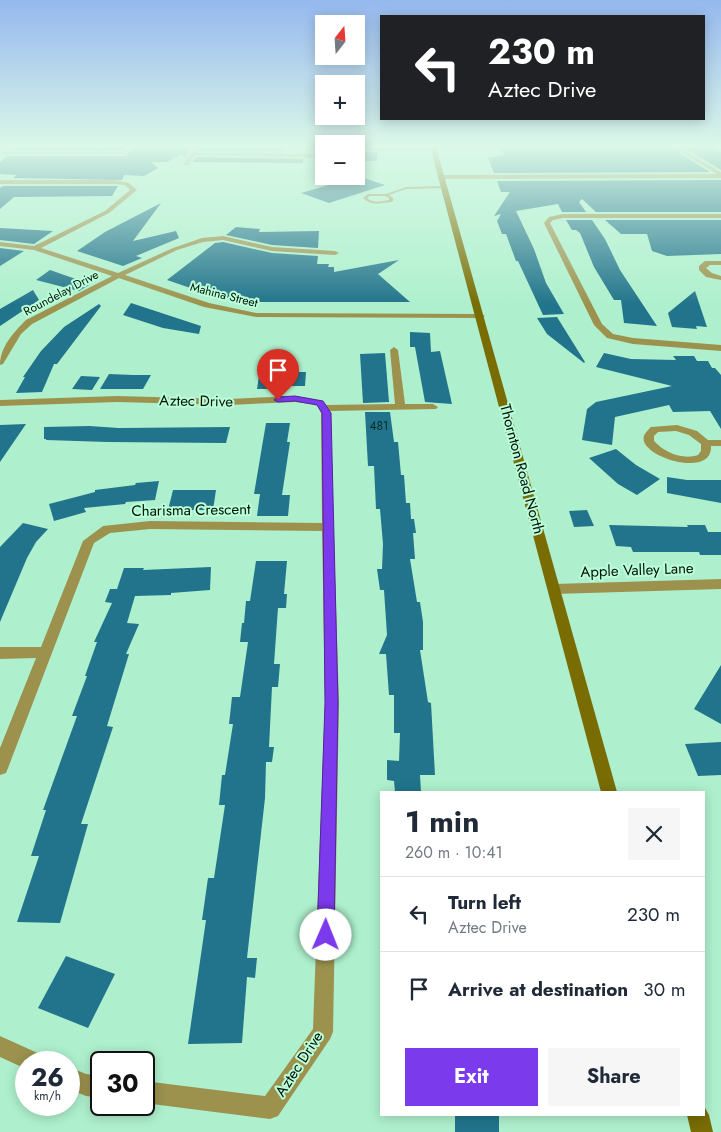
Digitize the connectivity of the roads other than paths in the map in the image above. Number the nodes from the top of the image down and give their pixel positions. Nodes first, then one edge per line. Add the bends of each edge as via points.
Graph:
1 (123, 199) edge
2 (366, 199) edge
3 (391, 199) edge
4 (448, 199) edge
5 (721, 216) edge
6 (0, 244) edge
7 (35, 248) junction
8 (335, 253) dead end
9 (721, 263) edge
10 (122, 275) junction
11 (721, 278) edge
12 (480, 316) junction
13 (721, 348) edge
14 (394, 350) dead end
15 (0, 362) edge
16 (0, 403) edge
17 (434, 407) dead end
18 (323, 408) junction
19 (400, 408) junction
20 (706, 443) junction
21 (721, 443) edge
22 (328, 527) junction
23 (721, 584) edge
24 (554, 589) junction
25 (44, 652) junction
26 (0, 653) edge
27 (0, 768) edge
28 (609, 791) edge
29 (0, 1046) edge
30 (15, 1053) edge
31 (155, 1093) edge
32 (698, 1116) edge
33 (702, 1132) edge

1 - 7 street via 107,212
2 - 3 lane via 384,203
4 - 12 main road, Thornton Road North
5 - 13 street via 563,216 551,218 546,223 598,325 610,336
6 - 7 street, Mahina Street
7 - 10 street, Mahina Street
8 - 10 street, Roundelay Drive via 272,249 223,238 202,240 175,249
9 - 11 street via 708,263 702,268
10 - 12 street, Mahina Street via 207,305 256,315
10 - 15 street, Roundelay Drive via 29,322 18,332
12 - 24 main road, Thornton Road North
14 - 19 street
16 - 18 street, Aztec Drive via 295,399 320,403
17 - 19 street
18 - 19 street
18 - 22 street, Aztec Drive via 326,413
20 - 20 street via 693,433 677,428 656,429 649,436 658,452 682,460 701,457 708,448
20 - 21 street
22 - 25 street, Charisma Crescent via 150,524 106,529 89,540
22 - 31 street, Aztec Drive via 332,703 323,1032 270,1108
23 - 24 street, Apple Valley Lane
24 - 28 main road, Thornton Road North
25 - 26 street
25 - 27 street
29 - 30 street
32 - 33 main road

